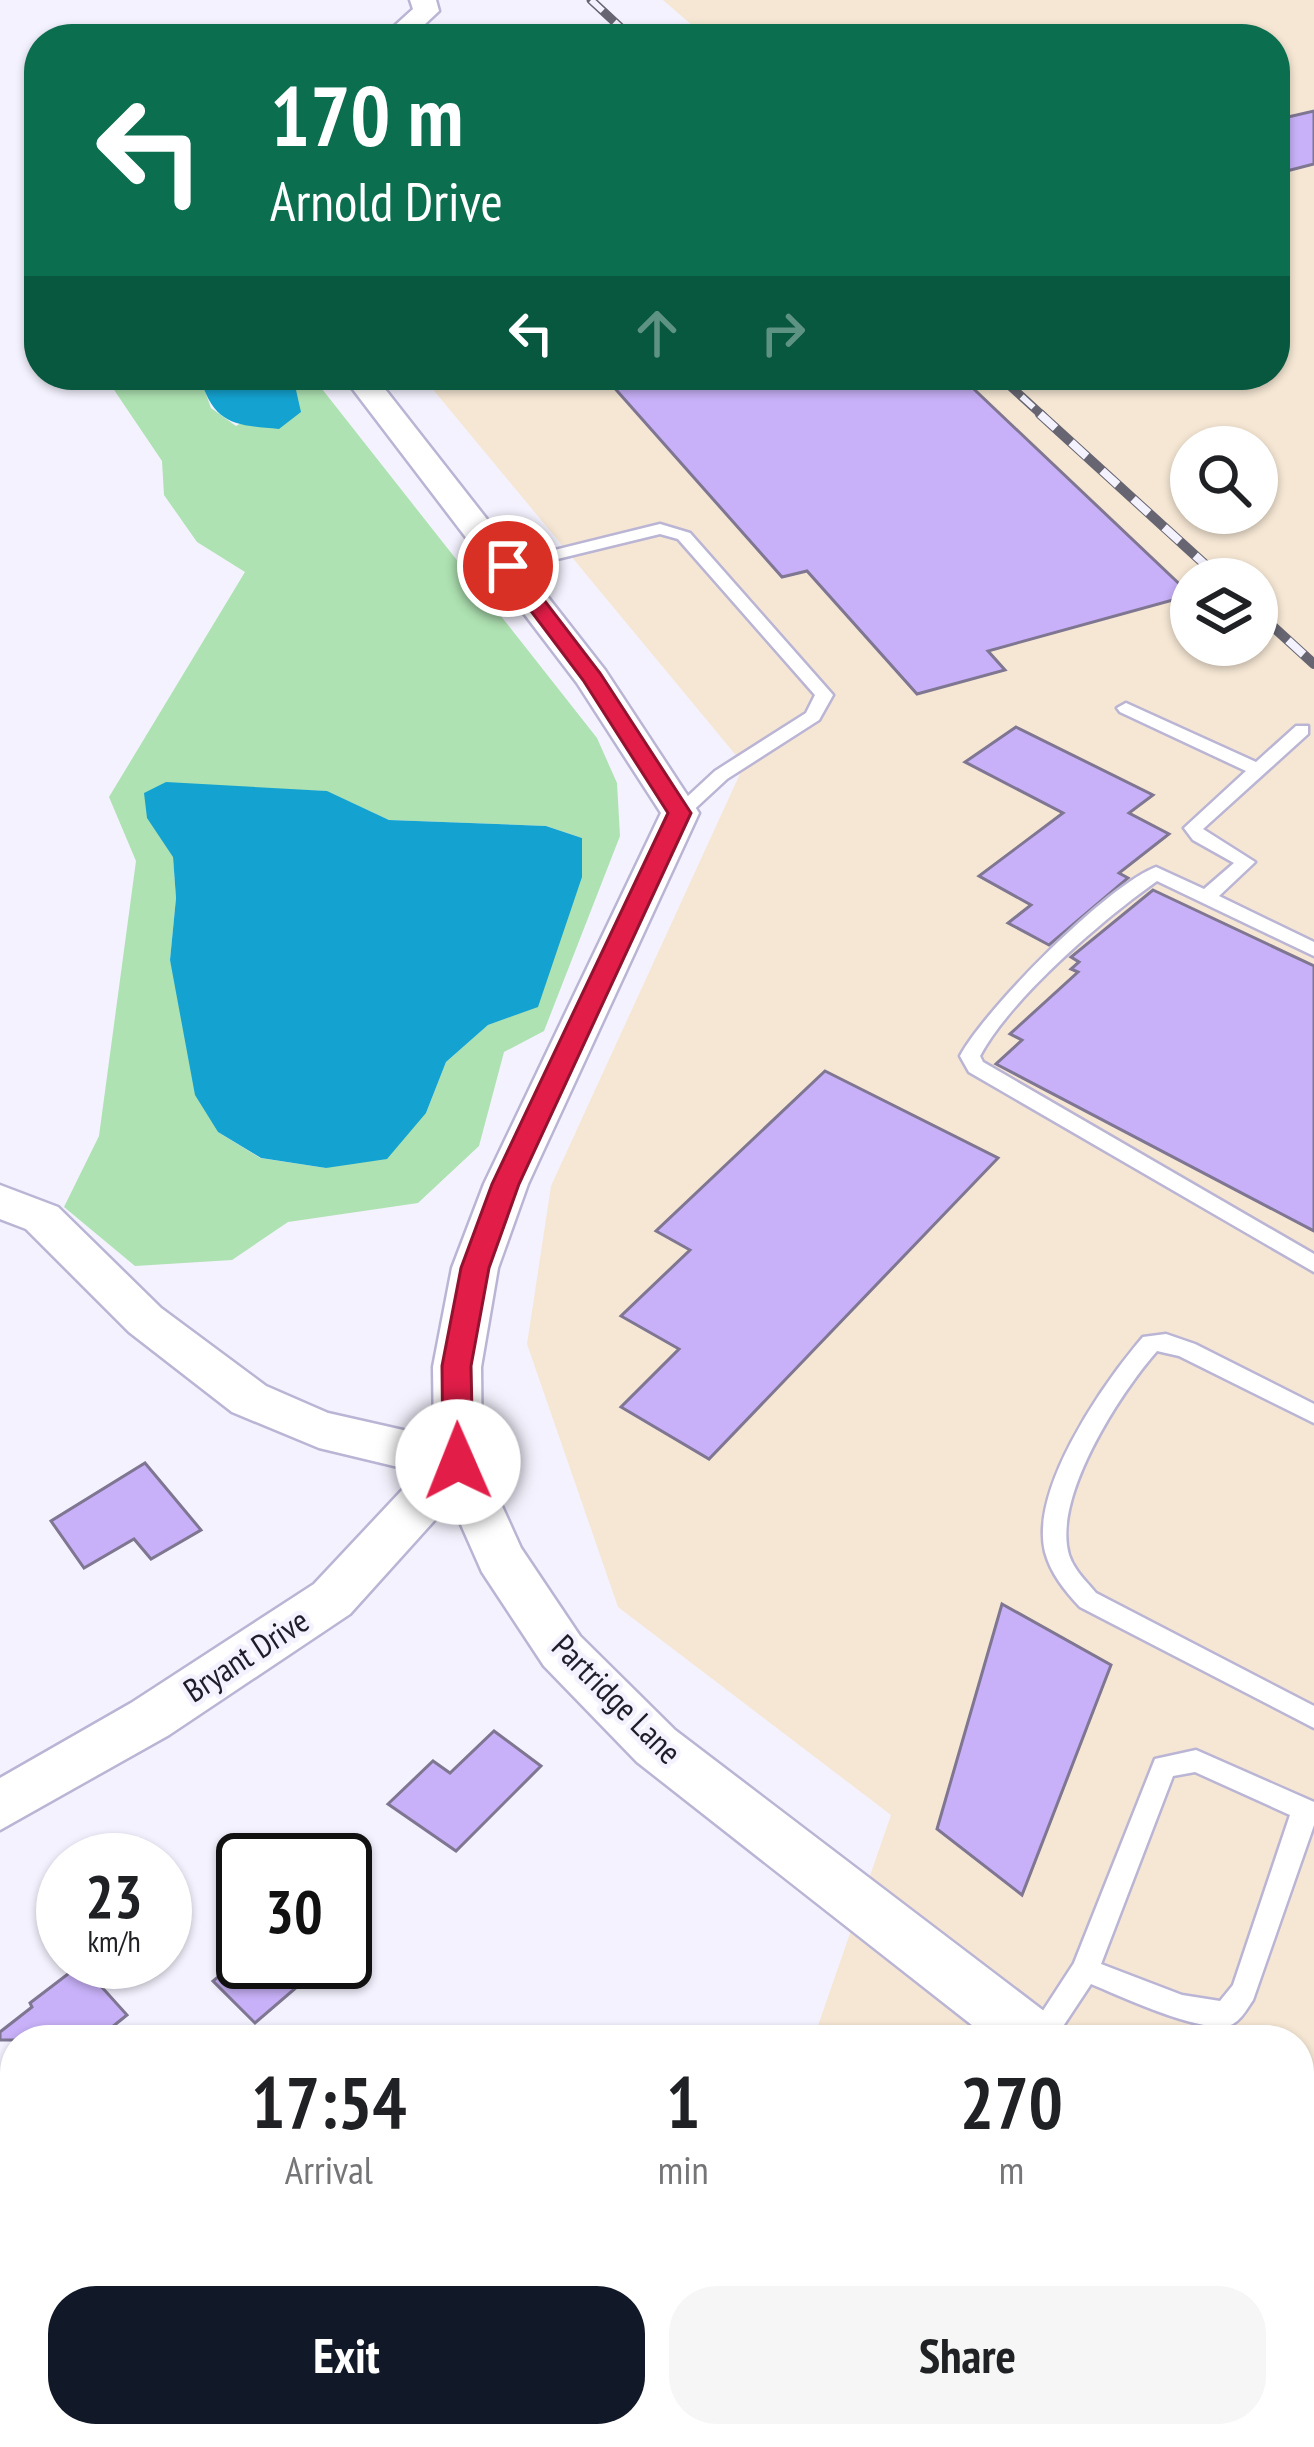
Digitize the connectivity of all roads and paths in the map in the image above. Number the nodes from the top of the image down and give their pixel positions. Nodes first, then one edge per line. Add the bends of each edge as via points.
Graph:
1 (422, 0) edge
2 (411, 24) edge
3 (370, 390) edge
4 (508, 566) junction
5 (1126, 708) dead end
6 (1302, 730) dead end
7 (1258, 770) junction
8 (680, 813) junction
9 (1208, 896) junction
10 (1314, 950) edge
11 (0, 1201) edge
12 (1314, 1264) edge
13 (1314, 1414) edge
14 (458, 1462) junction
15 (1314, 1718) edge
16 (0, 1806) edge
17 (1309, 1812) edge
18 (1085, 1970) junction
19 (1018, 2025) edge
20 (1047, 2025) edge

1 - 2 street via 426,11
3 - 4 street
4 - 8 street
4 - 8 lane via 660,529 684,536 824,695 813,716 721,775
5 - 7 lane
6 - 7 lane
7 - 9 lane via 1193,827 1246,862
8 - 14 street via 506,1184 475,1268 457,1366
9 - 10 lane
9 - 12 lane via 1165,874 1150,877 1017,998 970,1056 976,1067
11 - 14 street via 42,1218 145,1320 249,1399 319,1429
13 - 15 lane via 1186,1350 1151,1343 1065,1472 1056,1527 1068,1583 1088,1600
14 - 16 street, Bryant Drive via 332,1599
14 - 19 street, Partridge Lane via 500,1558 562,1652 640,1730
17 - 18 lane via 1244,1991 1226,2014 1182,2007
17 - 18 lane via 1196,1761 1164,1766
18 - 20 lane

